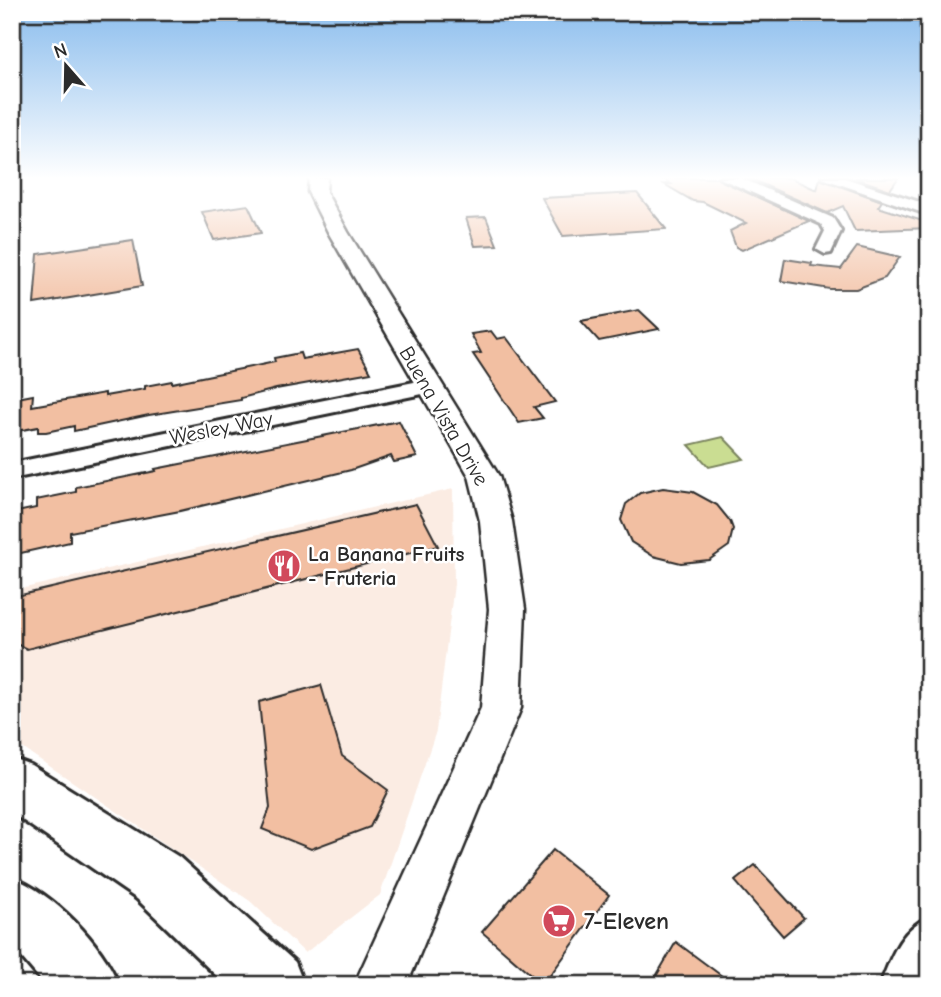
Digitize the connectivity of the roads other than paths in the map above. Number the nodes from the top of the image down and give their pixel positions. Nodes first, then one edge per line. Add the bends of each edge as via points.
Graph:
1 (334, 225) edge
2 (829, 225) edge
3 (825, 249) dead end
4 (429, 386) junction
5 (12, 471) edge
6 (12, 782) edge
7 (12, 907) edge
8 (929, 938) edge
9 (87, 985) edge
10 (272, 985) edge
11 (380, 985) edge
12 (902, 985) edge

1 - 4 street, Buena Vista Drive
2 - 3 street via 833,231
4 - 5 street, Wesley Way
4 - 11 street, Buena Vista Drive via 484,476 496,520 507,609 501,708
6 - 10 main road via 158,878
7 - 9 main road via 29,919
8 - 12 street

